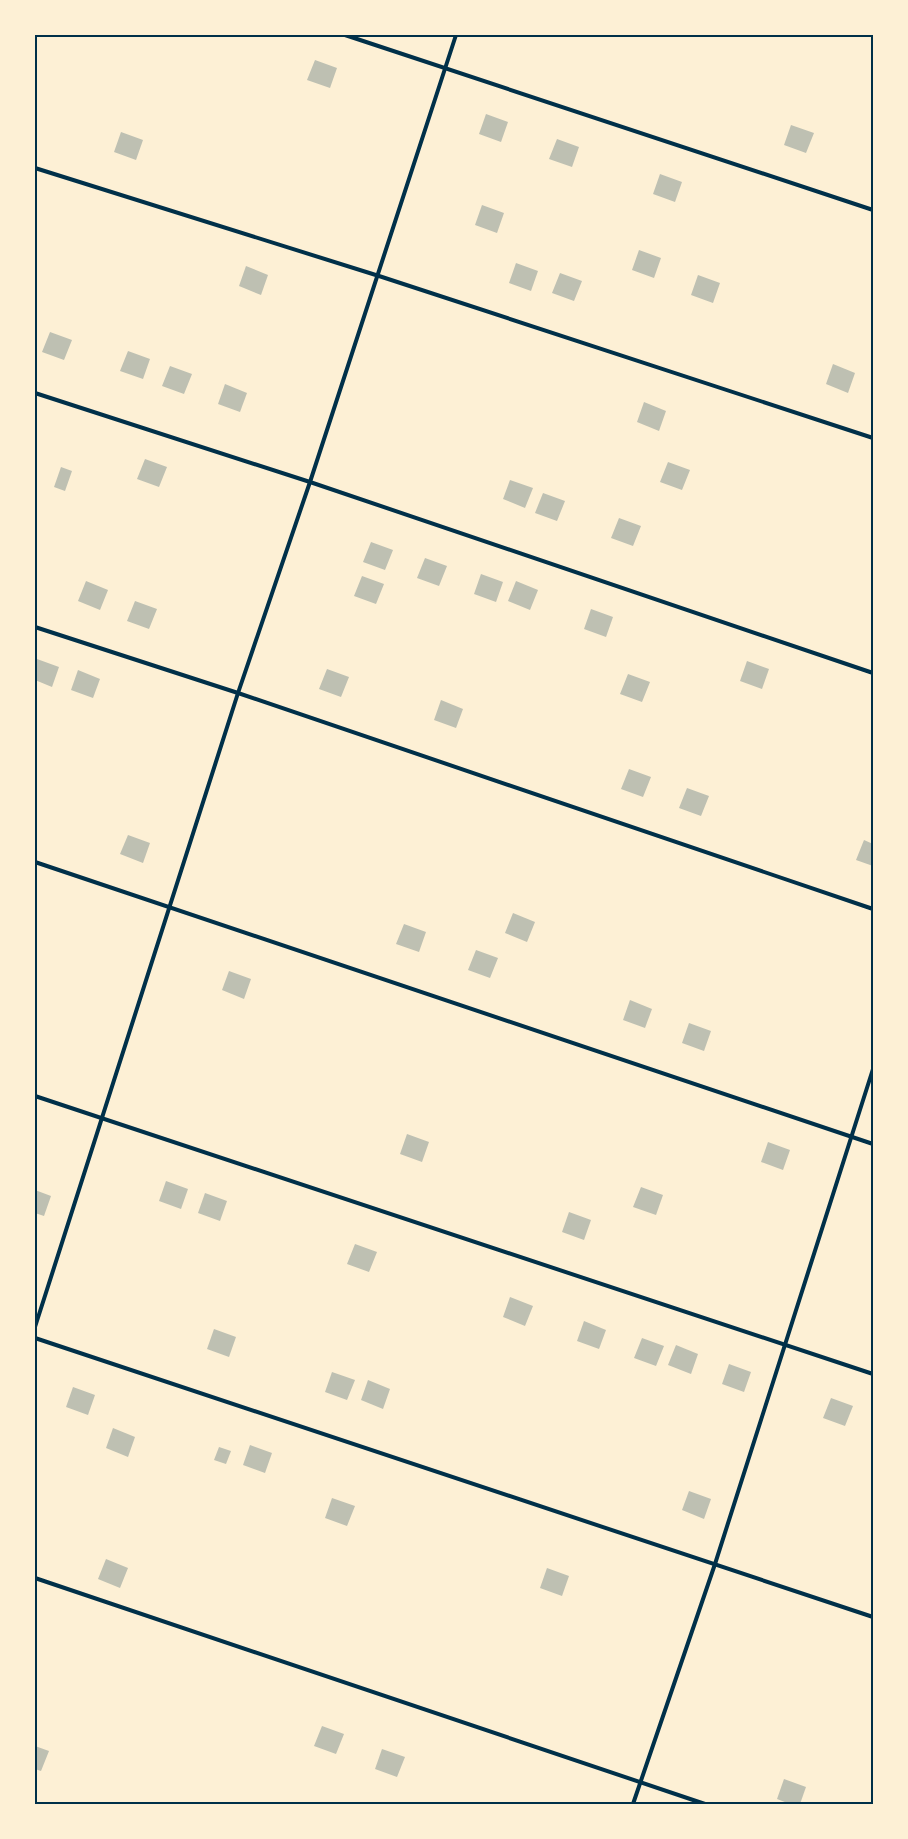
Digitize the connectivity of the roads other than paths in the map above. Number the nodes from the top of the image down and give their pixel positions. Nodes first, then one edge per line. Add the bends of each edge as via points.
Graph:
1 (345, 35) edge
2 (456, 35) edge
3 (445, 68) junction
4 (35, 168) edge
5 (873, 210) edge
6 (379, 276) junction
7 (35, 393) edge
8 (873, 438) edge
9 (310, 482) junction
10 (35, 627) edge
11 (873, 673) edge
12 (238, 693) junction
13 (35, 862) edge
14 (170, 908) junction
15 (873, 909) edge
16 (873, 1069) edge
17 (35, 1096) edge
18 (101, 1117) junction
19 (851, 1136) junction
20 (873, 1144) edge
21 (35, 1327) edge
22 (35, 1338) edge
23 (785, 1345) junction
24 (873, 1374) edge
25 (715, 1564) junction
26 (35, 1578) edge
27 (873, 1617) edge
28 (640, 1783) junction
29 (633, 1804) edge
30 (705, 1804) edge

1 - 3 lane
2 - 3 lane
3 - 5 lane
3 - 6 lane
4 - 6 lane
6 - 8 lane
6 - 9 lane
7 - 9 lane
9 - 11 lane
9 - 12 lane
10 - 12 lane
12 - 14 lane
12 - 15 lane
13 - 14 lane
14 - 18 lane
14 - 19 lane
16 - 19 lane
17 - 18 lane
18 - 21 lane
18 - 23 lane
19 - 20 lane
19 - 23 lane
22 - 25 lane
23 - 24 lane
23 - 25 lane
25 - 27 lane
25 - 28 lane
26 - 28 lane
28 - 29 lane
28 - 30 lane

